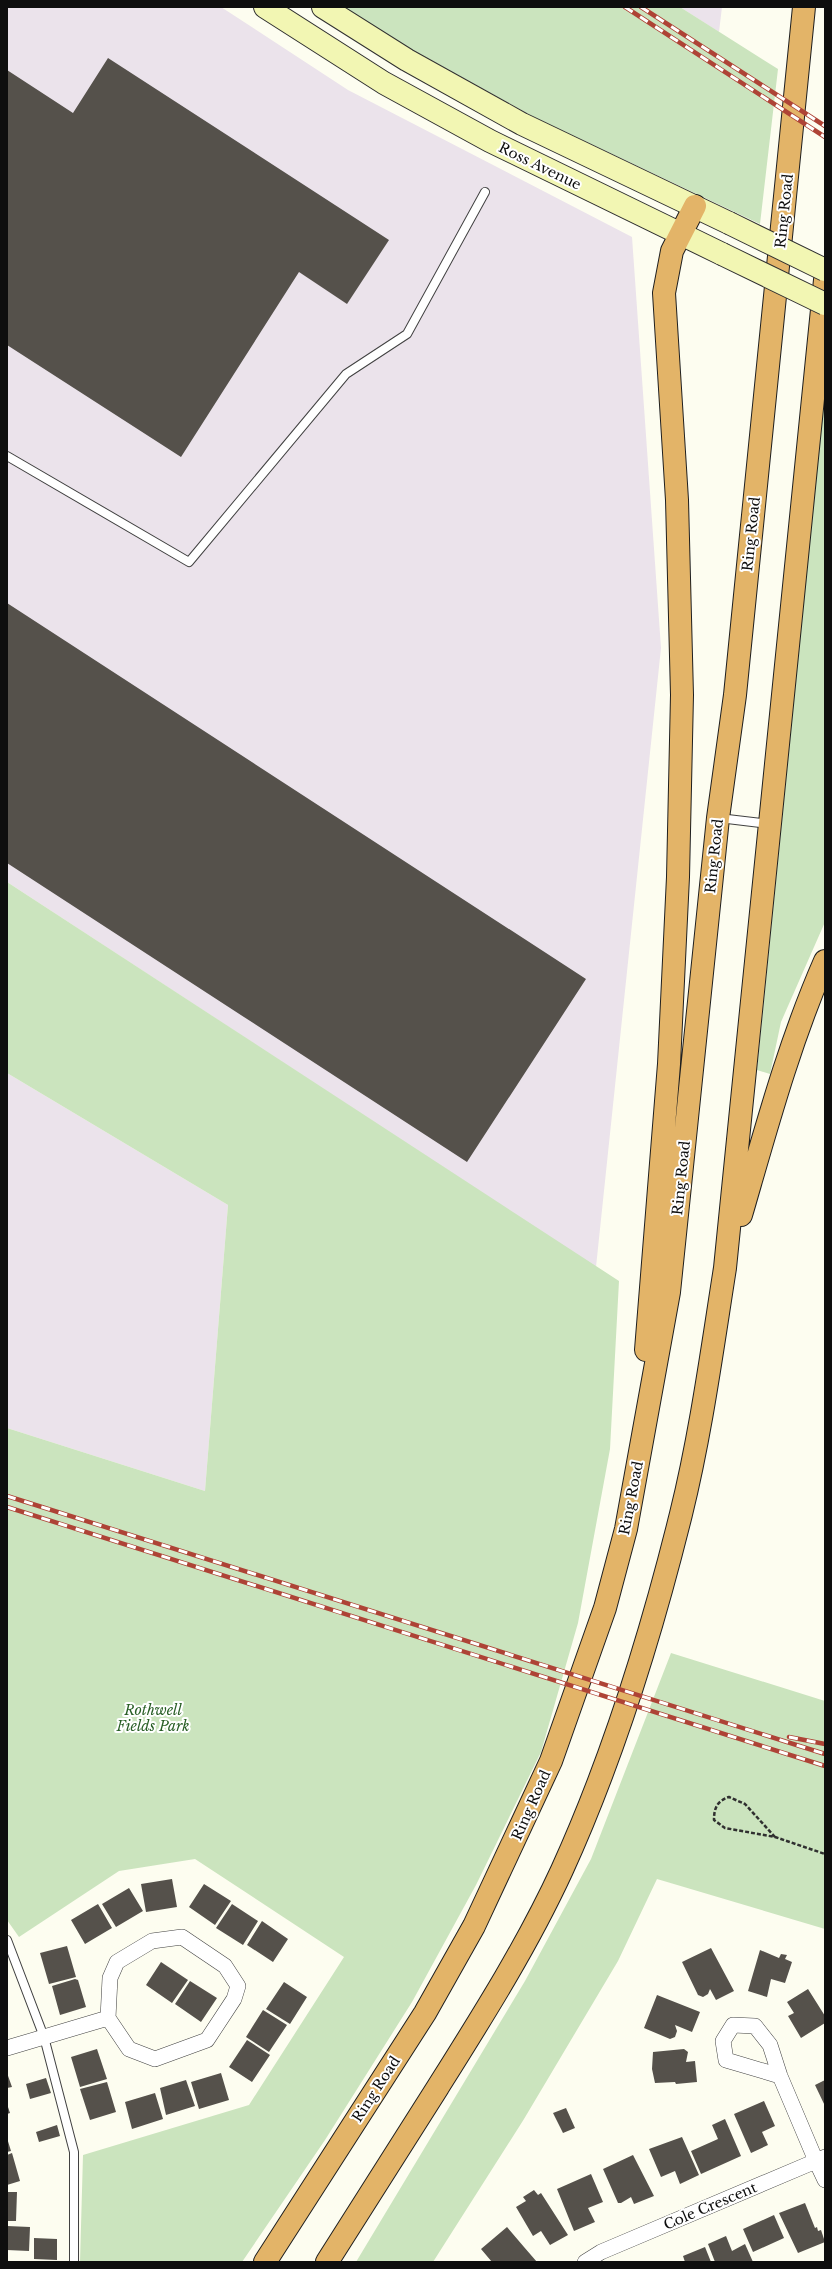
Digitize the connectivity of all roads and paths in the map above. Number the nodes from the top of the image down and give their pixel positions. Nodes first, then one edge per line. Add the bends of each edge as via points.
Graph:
1 (265, 7) edge
2 (323, 7) edge
3 (804, 7) edge
4 (484, 192) dead end
5 (695, 206) junction
6 (680, 234) junction
7 (825, 270) edge
8 (825, 280) edge
9 (825, 304) edge
10 (7, 456) edge
11 (718, 818) junction
12 (769, 825) junction
13 (825, 961) edge
14 (725, 1268) junction
15 (640, 1451) junction
16 (775, 1837) junction
17 (825, 1854) edge
18 (7, 1940) edge
19 (108, 2018) junction
20 (44, 2038) junction
21 (7, 2048) edge
22 (780, 2076) dead end
23 (821, 2159) edge
24 (825, 2180) edge
25 (74, 2262) edge
26 (265, 2262) edge
27 (327, 2262) edge
28 (585, 2262) edge

1 - 6 main road, Ross Avenue via 384,83 490,141
2 - 5 main road via 407,60 522,124
3 - 11 highway, Ring Road via 735,695
4 - 10 lane via 407,334 346,374 190,562
5 - 6 highway
5 - 7 main road, bridge
6 - 9 main road, Ross Avenue, bridge
6 - 15 highway via 672,251 664,293 677,500 682,694 678,877 669,1064
8 - 12 highway
11 - 12 lane
11 - 15 highway, Ring Road via 669,1292
12 - 14 highway
13 - 14 highway via 783,1072
14 - 27 highway via 706,1389 681,1512 651,1626 602,1775 561,1871 517,1957 471,2036
15 - 26 highway, Ring Road via 626,1529 605,1608 551,1761 513,1844 474,1926 425,2013
16 - 16 path via 745,1804 729,1797 721,1800 714,1809 714,1820 725,1828
16 - 17 path
18 - 20 lane
19 - 19 street via 129,2049 155,2059 207,2040 234,1999 238,1986 225,1966 182,1937 152,1942 117,1962 110,1978
19 - 20 street
20 - 21 street
20 - 25 lane via 74,2152
22 - 23 street
23 - 24 street
23 - 28 street, Cole Crescent via 601,2252

